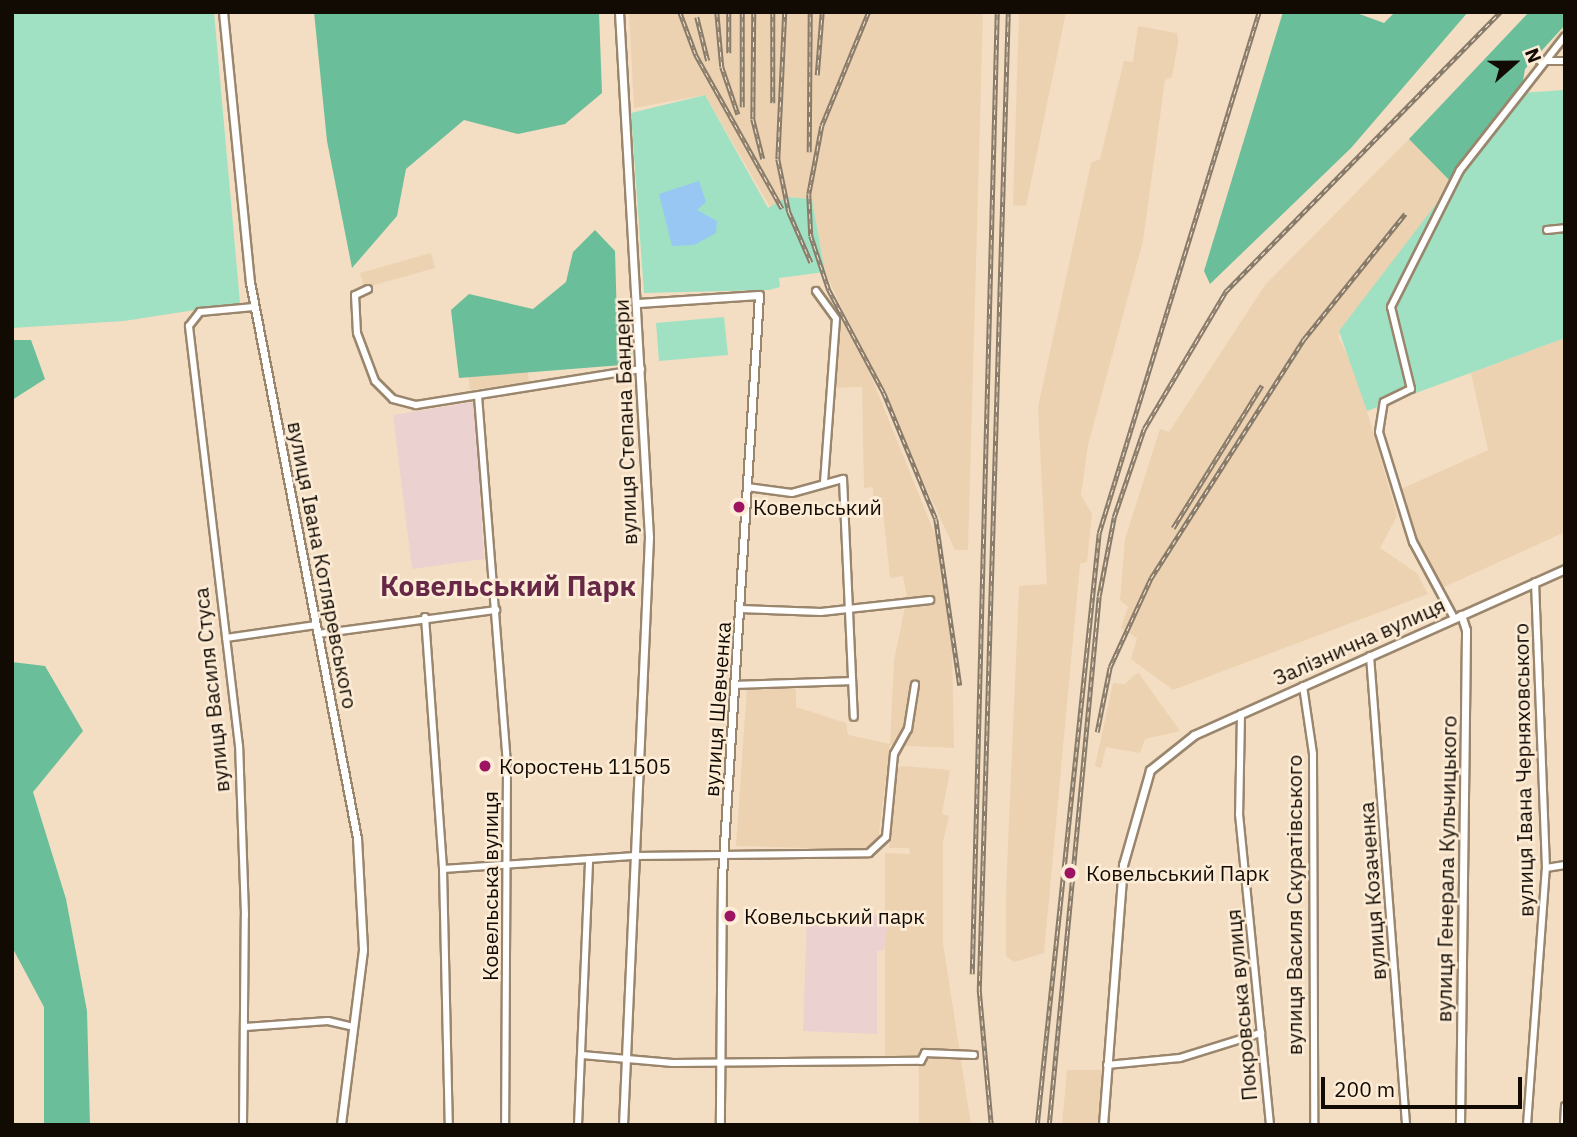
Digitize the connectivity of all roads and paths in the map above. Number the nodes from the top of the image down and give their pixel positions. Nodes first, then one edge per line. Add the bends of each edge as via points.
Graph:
1 (223, 12) edge
2 (619, 12) edge
3 (1565, 36) edge
4 (1539, 61) junction
5 (1565, 61) edge
6 (1565, 228) edge
7 (1546, 230) dead end
8 (368, 289) dead end
9 (816, 291) dead end
10 (638, 303) junction
11 (254, 307) junction
12 (640, 369) junction
13 (478, 396) junction
14 (824, 483) junction
15 (747, 486) junction
16 (1565, 569) edge
17 (1535, 582) junction
18 (930, 600) dead end
19 (740, 609) junction
20 (849, 609) junction
21 (496, 610) junction
22 (425, 617) junction
23 (1457, 617) junction
24 (317, 629) junction
25 (226, 638) junction
26 (1370, 656) junction
27 (852, 681) junction
28 (736, 685) junction
29 (915, 685) dead end
30 (1303, 686) junction
31 (1241, 714) junction
32 (854, 717) dead end
33 (723, 854) junction
34 (636, 856) junction
35 (590, 859) junction
36 (1565, 865) edge
37 (509, 866) junction
38 (1546, 868) junction
39 (443, 869) junction
40 (244, 1027) junction
41 (353, 1027) junction
42 (1261, 1033) junction
43 (582, 1055) junction
44 (974, 1055) dead end
45 (625, 1057) junction
46 (721, 1062) junction
47 (1107, 1065) junction
48 (1565, 1106) edge
49 (243, 1125) edge
50 (341, 1125) edge
51 (449, 1125) edge
52 (505, 1125) edge
53 (578, 1125) edge
54 (623, 1125) edge
55 (720, 1125) edge
56 (1103, 1125) edge
57 (1270, 1125) edge
58 (1314, 1125) edge
59 (1406, 1125) edge
60 (1460, 1125) edge
61 (1527, 1125) edge
62 (1564, 1125) edge

1 - 11 street, вулиця Івана Котляревського
2 - 10 street, вулиця Степана Бандери
3 - 4 street
4 - 5 street
4 - 23 street via 1460,170 1391,307 1411,389 1384,402 1379,432 1413,542
6 - 7 street
8 - 13 street via 355,295 354,314 383,393 416,405
9 - 14 street via 836,319
10 - 12 street, вулиця Степана Бандери
10 - 15 street, вулиця Шевченка via 759,295
11 - 24 street, вулиця Івана Котляревського
11 - 25 street, вулиця Василя Стуса via 200,312 189,326
12 - 13 street
12 - 34 street, вулиця Степана Бандери via 649,537
13 - 21 street, Ковельська вулиця
14 - 15 street via 792,493
14 - 20 street via 843,480
15 - 19 street, вулиця Шевченка
16 - 17 street, Залізнична вулиця
17 - 23 street, Залізнична вулиця
17 - 38 street, вулиця Івана Черняховського
18 - 20 street
19 - 20 street
19 - 28 street, вулиця Шевченка
20 - 27 street
21 - 22 street
21 - 37 street, Ковельська вулиця
22 - 24 street
22 - 39 street
23 - 26 street, Залізнична вулиця
23 - 60 street, вулиця Генерала Кульчицького via 1466,630
24 - 25 street
24 - 41 street, вулиця Івана Котляревського via 363,896
25 - 40 street, вулиця Василя Стуса via 239,746
26 - 30 street, Залізнична вулиця
26 - 59 street, вулиця Козаченка
27 - 28 street
27 - 32 street
28 - 33 street, вулиця Шевченка
29 - 33 street via 908,729 894,754 879,848 869,853
30 - 31 street, Залізнична вулиця
30 - 58 street, вулиця Василя Скуратівського via 1312,754
31 - 42 street, Покровська вулиця via 1239,814
31 - 47 street, Залізнична вулиця via 1169,749 1150,770 1123,865
33 - 34 street
33 - 46 street, вулиця Шевченка
34 - 35 street
34 - 45 street, вулиця Степана Бандери
35 - 37 street
35 - 43 street
36 - 38 street
37 - 39 street
37 - 52 street, Ковельська вулиця
38 - 61 street, вулиця Івана Черняховського
39 - 51 street
40 - 41 street via 328,1021
40 - 49 street, вулиця Василя Стуса
41 - 50 street, вулиця Івана Котляревського
42 - 47 street via 1180,1058
42 - 57 street, Покровська вулиця
43 - 45 street
43 - 53 street
44 - 46 street via 925,1053 920,1061
45 - 46 street
45 - 54 street, вулиця Степана Бандери
46 - 55 street, вулиця Шевченка
47 - 56 street
48 - 62 street

